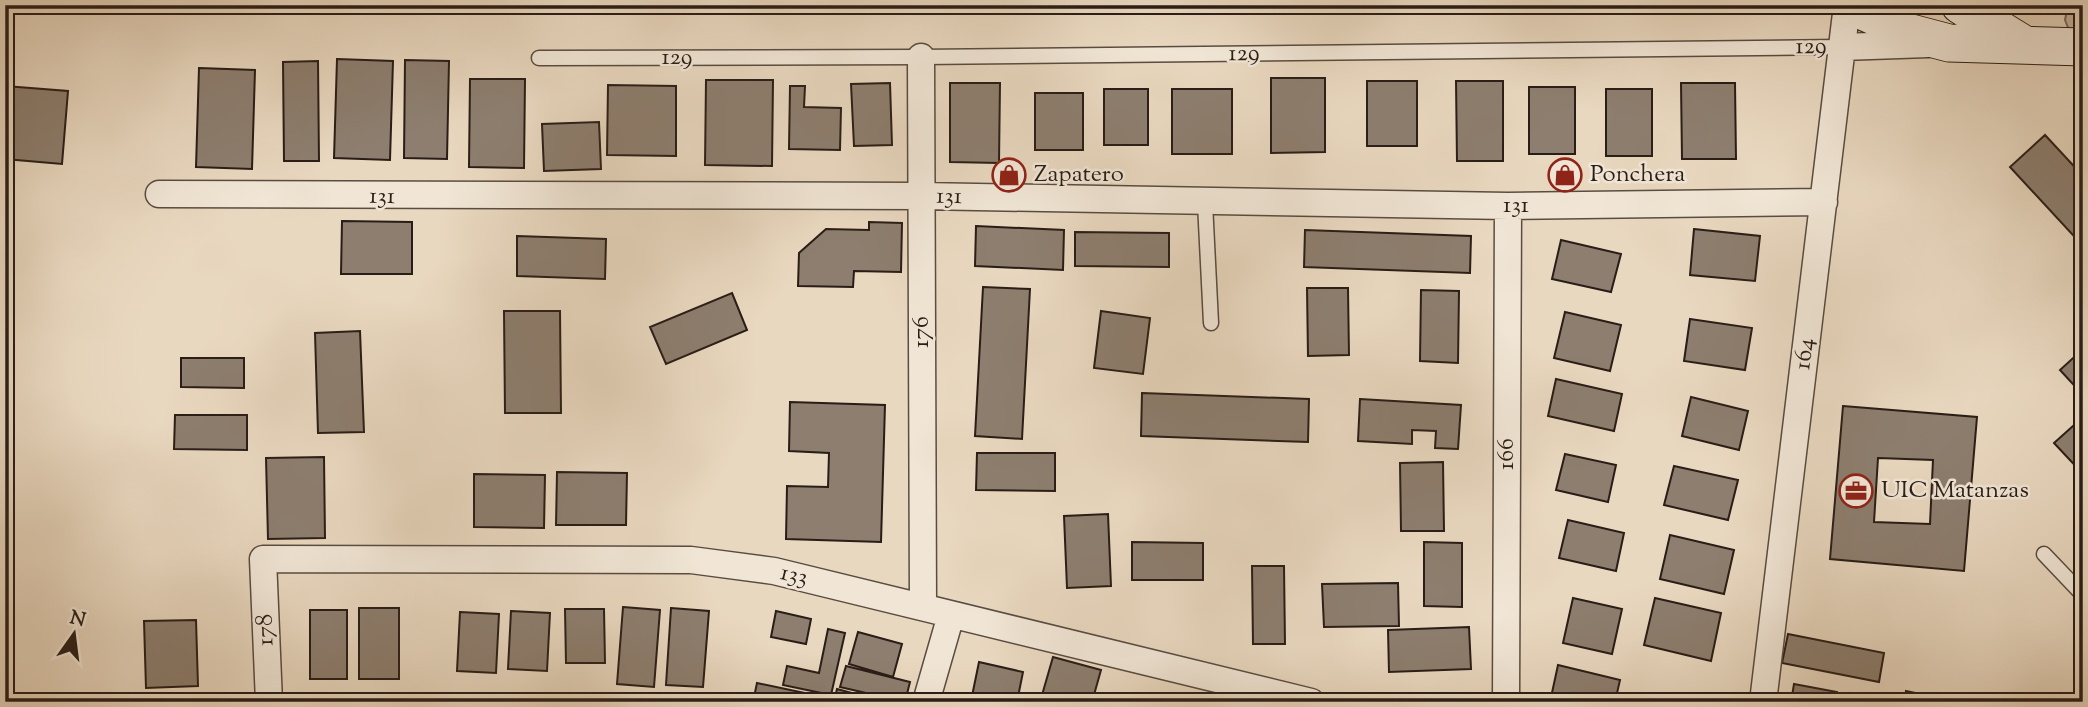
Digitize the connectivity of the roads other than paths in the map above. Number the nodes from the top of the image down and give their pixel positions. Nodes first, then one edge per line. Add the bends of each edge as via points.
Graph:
1 (1848, 5) edge
2 (1961, 5) edge
3 (1949, 43) junction
4 (2026, 45) junction
5 (1842, 47) junction
6 (2083, 47) edge
7 (921, 57) junction
8 (539, 58) dead end
9 (159, 194) dead end
10 (922, 197) junction
11 (1824, 202) junction
12 (1205, 203) junction
13 (1508, 206) junction
14 (1211, 323) dead end
15 (2044, 554) dead end
16 (263, 559) joint
17 (2083, 595) edge
18 (923, 607) junction
19 (951, 615) junction
20 (269, 702) edge
21 (926, 702) edge
22 (1311, 702) edge
23 (1506, 702) edge
24 (1763, 702) edge

1 - 3 street, 129 via 1911,33
1 - 5 street, 164
2 - 4 street, 129
3 - 4 street, 129
3 - 5 street, 129
4 - 6 street, 129
5 - 7 lane, 129
5 - 11 street, 164
7 - 8 lane, 129
7 - 10 street, 176
9 - 10 street, 131
10 - 12 street, 131
10 - 18 street, 176
11 - 13 street, 131
11 - 24 street, 164
12 - 13 street, 131
12 - 14 lane
13 - 23 street, 166
15 - 17 lane
16 - 18 street, 133 via 691,560 774,571
16 - 20 street, 178
18 - 19 street, 133
19 - 21 street
19 - 22 street, 133

